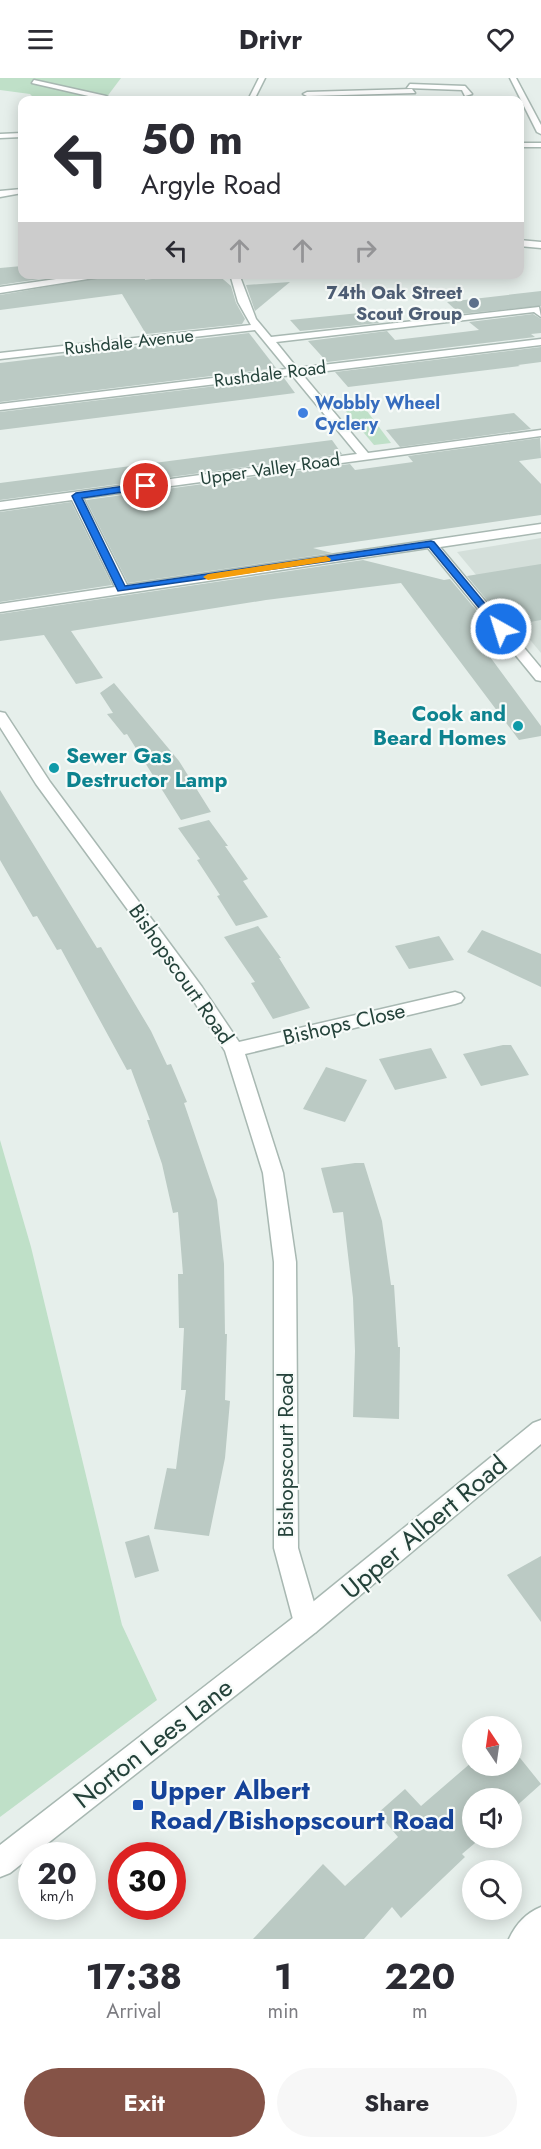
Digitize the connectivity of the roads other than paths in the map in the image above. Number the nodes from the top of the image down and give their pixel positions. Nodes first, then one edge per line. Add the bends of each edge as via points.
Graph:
1 (46, 78) edge
2 (254, 78) edge
3 (261, 78) edge
4 (407, 78) edge
5 (513, 78) edge
6 (411, 88) junction
7 (308, 94) dead end
8 (468, 94) dead end
9 (91, 96) edge
10 (253, 96) edge
11 (414, 96) edge
12 (523, 96) edge
13 (524, 98) edge
14 (524, 107) edge
15 (529, 107) junction
16 (541, 132) edge
17 (18, 134) edge
18 (0, 135) edge
19 (524, 145) edge
20 (541, 145) edge
21 (18, 192) edge
22 (0, 194) edge
23 (524, 243) edge
24 (541, 245) edge
25 (79, 279) edge
26 (236, 279) edge
27 (0, 290) edge
28 (541, 314) edge
29 (259, 327) junction
30 (270, 340) junction
31 (541, 342) edge
32 (0, 356) edge
33 (295, 371) junction
34 (0, 407) edge
35 (541, 433) edge
36 (364, 456) junction
37 (76, 496) junction
38 (0, 506) edge
39 (541, 528) edge
40 (431, 544) junction
41 (122, 589) junction
42 (0, 608) edge
43 (541, 677) edge
44 (0, 716) edge
45 (455, 998) dead end
46 (234, 1050) junction
47 (538, 1439) edge
48 (307, 1623) junction
49 (0, 1863) edge
50 (541, 1921) edge
51 (524, 1939) edge

1 - 9 street via 34,82
2 - 3 street
3 - 10 street
4 - 6 street
5 - 12 street
6 - 7 street
6 - 8 street via 454,86 465,88
6 - 11 street
13 - 15 street
14 - 15 street
15 - 16 street
17 - 18 street
19 - 20 street
21 - 22 street
23 - 24 street
25 - 27 street
26 - 29 street via 243,302
28 - 30 street via 536,309
29 - 30 street
29 - 32 street, Rushdale Avenue
30 - 33 street
31 - 33 street, Rushdale Road
33 - 34 street, Rushdale Road
33 - 36 street
35 - 36 street, Upper Valley Road
36 - 37 street, Upper Valley Road
37 - 38 street, Upper Valley Road
37 - 41 street
39 - 40 street
40 - 41 street
40 - 43 street
41 - 42 street
44 - 46 street, Bishopscourt Road
45 - 46 street, Bishops Close
46 - 48 street, Bishopscourt Road via 273,1173 285,1262 286,1548
47 - 48 street, Upper Albert Road
48 - 49 street, Norton Lees Lane
50 - 51 street

